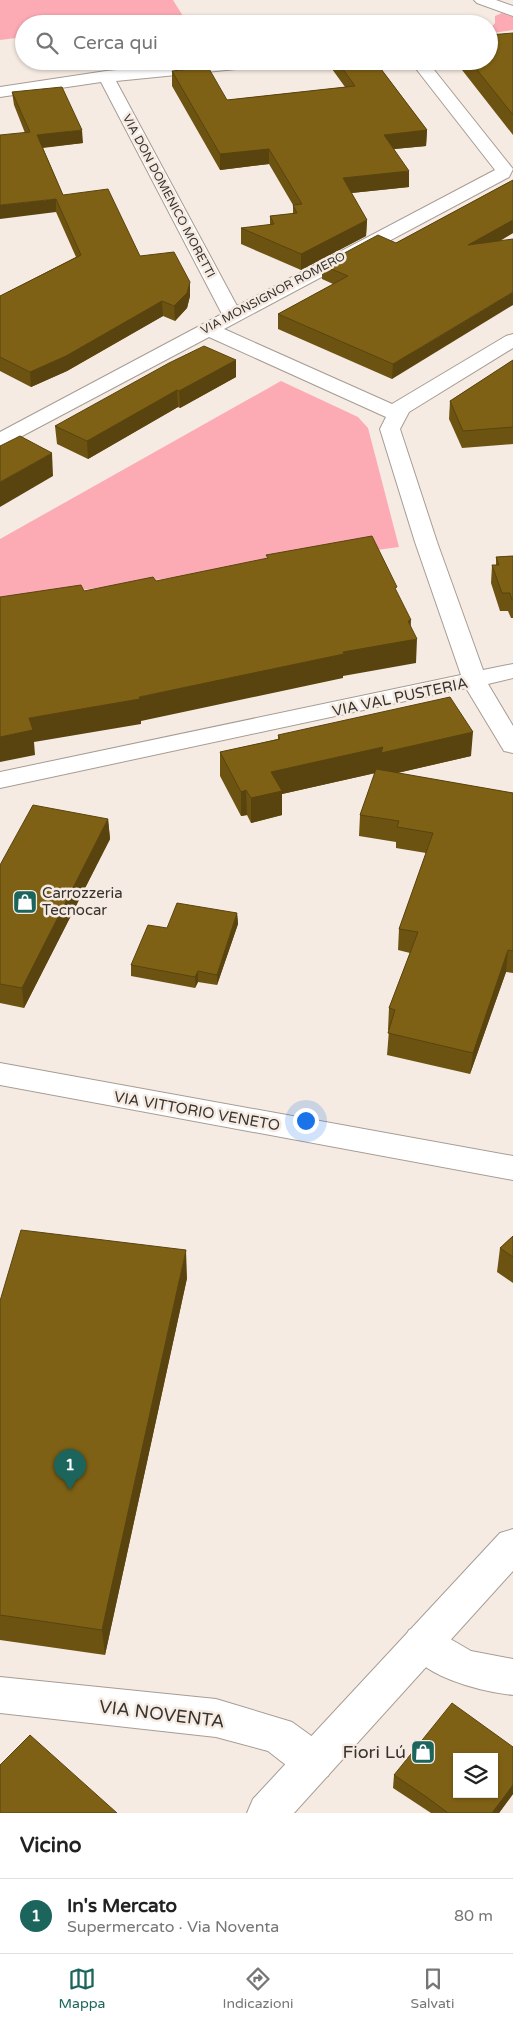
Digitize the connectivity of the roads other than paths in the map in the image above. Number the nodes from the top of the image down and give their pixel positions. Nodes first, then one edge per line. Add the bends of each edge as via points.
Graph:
1 (484, 0) edge
2 (513, 11) edge
3 (170, 70) edge
4 (425, 70) edge
5 (106, 76) junction
6 (0, 92) edge
7 (232, 316) junction
8 (207, 329) junction
9 (513, 340) edge
10 (397, 414) junction
11 (0, 440) edge
12 (513, 672) edge
13 (475, 681) junction
14 (513, 745) edge
15 (0, 780) edge
16 (0, 1074) edge
17 (513, 1168) edge
18 (513, 1545) edge
19 (422, 1642) junction
20 (513, 1677) edge
21 (0, 1695) edge
22 (314, 1762) junction
23 (268, 1813) edge

1 - 2 street
3 - 5 street
4 - 7 street, VIA MONSIGNOR ROMERO via 500,163 504,169 502,173
5 - 6 street
5 - 7 street, VIA DON DOMENICO MORETTI
7 - 8 street, VIA MONSIGNOR ROMERO
8 - 10 street
8 - 11 street, VIA MONSIGNOR ROMERO
9 - 10 street via 418,396 400,408
10 - 13 street, VIA VAL PUSTERIA via 390,429 393,440
12 - 13 street
13 - 14 street via 482,698
13 - 15 street, VIA VAL PUSTERIA
16 - 17 street, VIA VITTORIO VENETO
18 - 19 street
19 - 20 street via 446,1660 482,1674
19 - 22 street
21 - 22 street, VIA NOVENTA via 216,1718 278,1735
22 - 23 street

